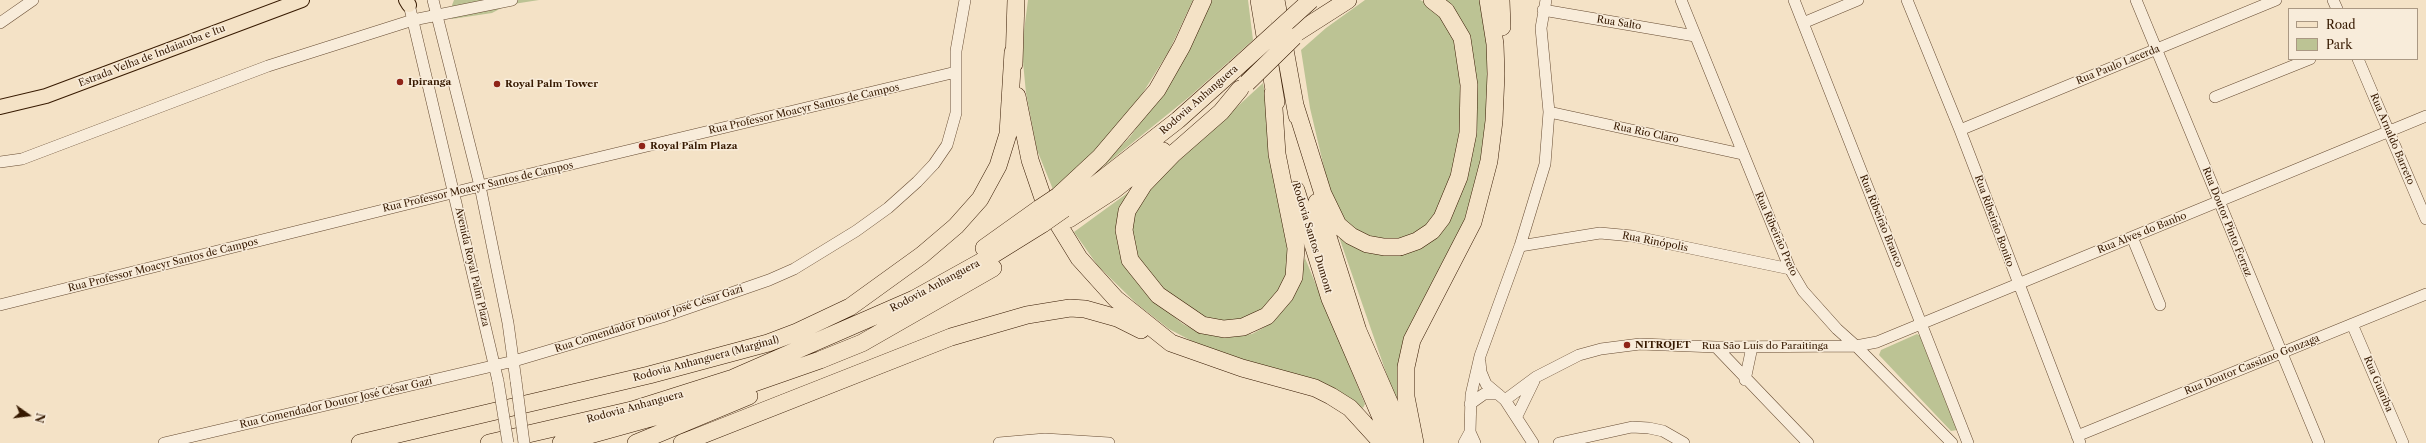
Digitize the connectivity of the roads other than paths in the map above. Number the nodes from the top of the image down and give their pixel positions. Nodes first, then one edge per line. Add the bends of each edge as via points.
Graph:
1 (33, 0) edge
2 (302, 0) edge
3 (433, 0) edge
4 (512, 0) edge
5 (965, 0) edge
6 (1203, 0) edge
7 (1259, 0) edge
8 (1276, 0) edge
9 (1311, 0) edge
10 (1333, 0) edge
11 (1348, 0) edge
12 (1432, 0) edge
13 (1488, 0) edge
14 (1501, 0) edge
15 (1681, 0) edge
16 (1794, 0) edge
17 (1858, 0) edge
18 (1907, 0) edge
19 (2136, 0) edge
20 (2276, 0) edge
21 (408, 2) edge
22 (1014, 4) edge
23 (1545, 5) edge
24 (436, 14) junction
25 (413, 20) junction
26 (0, 22) edge
27 (1803, 23) junction
28 (1296, 34) junction
29 (1695, 36) junction
30 (2156, 49) junction
31 (1013, 52) junction
32 (2307, 60) edge
33 (2358, 60) edge
34 (956, 72) junction
35 (1244, 86) junction
36 (1274, 93) junction
37 (2214, 97) dead end
38 (1295, 105) junction
39 (0, 107) edge
40 (1550, 112) junction
41 (2426, 116) edge
42 (1960, 130) junction
43 (2390, 131) junction
44 (1742, 154) junction
45 (0, 162) edge
46 (480, 186) junction
47 (455, 192) junction
48 (2219, 201) junction
49 (1064, 208) junction
50 (2426, 219) edge
51 (1045, 221) junction
52 (1473, 222) junction
53 (2132, 237) junction
54 (1520, 246) junction
55 (1790, 269) junction
56 (2018, 283) junction
57 (2426, 294) edge
58 (0, 305) edge
59 (2160, 305) dead end
60 (1922, 324) junction
61 (2352, 324) junction
62 (1171, 343) junction
63 (1856, 346) junction
64 (1752, 347) junction
65 (1716, 348) junction
66 (2282, 354) junction
67 (1480, 356) junction
68 (820, 360) junction
69 (514, 361) junction
70 (495, 365) junction
71 (1536, 377) junction
72 (1745, 380) junction
73 (1502, 397) junction
74 (1470, 404) junction
75 (1517, 416) junction
76 (1470, 432) junction
77 (2079, 439) edge
78 (1529, 440) edge
79 (164, 443) edge
80 (360, 443) edge
81 (489, 443) edge
82 (508, 443) edge
83 (524, 443) edge
84 (561, 443) edge
85 (636, 443) edge
86 (682, 443) edge
87 (1001, 443) edge
88 (1109, 443) edge
89 (1382, 443) edge
90 (1392, 443) edge
91 (1407, 443) edge
92 (1415, 443) edge
93 (1464, 443) edge
94 (1475, 443) edge
95 (1559, 443) edge
96 (1684, 443) edge
97 (1808, 443) edge
98 (1952, 443) edge
99 (1968, 443) edge
100 (2319, 443) edge
101 (2403, 443) edge

1 - 26 street
2 - 39 main road, Estrada Velha de Indaiatuba e Itu via 46,96
3 - 24 street
4 - 24 street
5 - 34 street, Rua Comendador Doutor José César Gazi via 956,51
6 - 49 highway via 1182,46 1156,90 1100,157
7 - 36 highway, Rodovia Santos Dumont
8 - 38 highway, Rodovia Santos Dumont
9 - 49 highway, Rodovia Anhanguera, bridge via 1178,120
10 - 28 highway, Rodovia Anhanguera
11 - 28 highway
12 - 38 highway via 1446,11 1462,38 1469,85 1468,133 1459,177 1442,218 1432,231 1417,241 1384,247 1367,244 1351,236 1338,225 1323,194
13 - 52 highway via 1495,44 1495,106 1489,161
14 - 52 highway via 1504,86 1499,144 1492,177
15 - 29 street, Rua Ribeirão Preto
16 - 27 street, Rua Ribeirão Branco
17 - 27 street
18 - 42 street, Rua Ribeirão Bonito
19 - 30 street, Rua Doutor Pinto Ferraz
20 - 30 street, Rua Paulo Lacerda
21 - 25 street, Avenida Royal Palm Plaza
22 - 31 highway
23 - 29 street, Rua Salto
23 - 40 street via 1541,28 1542,51
24 - 25 street
24 - 46 street
25 - 45 street via 268,66 22,159
25 - 47 street, Avenida Royal Palm Plaza
27 - 60 street, Rua Ribeirão Branco
28 - 35 highway, Rodovia Anhanguera, bridge
29 - 44 street, Rua Ribeirão Preto
30 - 42 street, Rua Paulo Lacerda
30 - 48 street, Rua Doutor Pinto Ferraz
31 - 62 highway via 1016,95 1022,126 1036,181 1044,201 1091,272 1128,310
31 - 80 highway, Rodovia Anhanguera (Marginal) via 1008,134 998,166 980,199 956,226 922,255 850,307 768,343 649,375
32 - 37 street
33 - 43 street, Rua Arnaldo Barreto
34 - 46 street, Rua Professor Moacyr Santos de Campos
34 - 69 street, Rua Comendador Doutor José César Gazi via 956,113 948,145 917,182 856,232 794,269 769,280 658,318
35 - 36 highway via 1221,112 1173,154 1144,184 1128,211 1124,230 1130,260 1158,295 1202,325 1224,329 1243,328 1267,316 1285,295 1294,277 1296,248 1277,154
35 - 49 highway, Rodovia Anhanguera via 1114,190
36 - 90 highway, Rodovia Santos Dumont via 1301,211 1330,299
38 - 91 highway, Rodovia Santos Dumont via 1315,194 1358,331
40 - 44 street, Rua Rio Claro
40 - 54 street via 1545,164
41 - 43 street, Rua Alves do Banho
42 - 56 street, Rua Ribeirão Bonito
43 - 48 street, Rua Alves do Banho
43 - 50 street, Rua Arnaldo Barreto
44 - 55 street, Rua Ribeirão Preto
46 - 47 street, Rua Professor Moacyr Santos de Campos
46 - 69 street
47 - 58 street, Rua Professor Moacyr Santos de Campos
47 - 70 street, Avenida Royal Palm Plaza
48 - 53 street, Rua Alves do Banho
48 - 66 street, Rua Doutor Pinto Ferraz
49 - 51 highway, Rodovia Anhanguera
49 - 51 highway, bridge
51 - 68 highway, Rodovia Anhanguera via 922,310 862,343
51 - 81 highway, Rodovia Anhanguera via 979,263 914,299 734,378 632,410
52 - 92 highway via 1412,340 1406,367 1406,389
53 - 56 street, Rua Alves do Banho
53 - 59 street
54 - 55 street, Rua Rinópolis via 1600,232 1632,236
54 - 67 street
55 - 63 street, Rua Ribeirão Preto via 1803,291
56 - 60 street, Rua Alves do Banho
56 - 77 street, Rua Ribeirão Bonito
57 - 61 street, Rua Doutor Cassiano Gonzaga
60 - 63 street, Rua Alves do Banho via 1877,342
60 - 99 street, Rua Ribeirão Branco
61 - 66 street, Rua Doutor Cassiano Gonzaga
61 - 101 street, Rua Guariba
62 - 86 highway via 1098,312 1070,308 1027,315 951,337
62 - 89 highway via 1242,368 1315,388 1350,408
63 - 64 street, Rua São Luís do Paraitinga
63 - 98 street, Rua Ribeirão Preto
64 - 65 street, Rua São Luís do Paraitinga
64 - 72 street
65 - 71 street, Rua São Luís do Paraitinga via 1640,344 1601,348 1579,355
65 - 72 street
66 - 77 street, Rua Doutor Cassiano Gonzaga
66 - 100 street, Rua Doutor Pinto Ferraz
67 - 73 street via 1483,378
67 - 74 street
68 - 84 highway, Rodovia Anhanguera via 665,414
68 - 85 highway via 773,386
69 - 70 street, Rua Comendador Doutor José César Gazi
69 - 83 street, bridge
70 - 79 street, Rua Comendador Doutor José César Gazi
70 - 82 street, Avenida Royal Palm Plaza, bridge
71 - 73 street, Rua São Luís do Paraitinga
71 - 75 street
72 - 97 street
73 - 74 street via 1484,394
73 - 75 street
74 - 76 street
75 - 78 street
76 - 93 street
76 - 94 street
87 - 88 street via 1045,439
95 - 96 street via 1632,428 1649,428 1664,431

